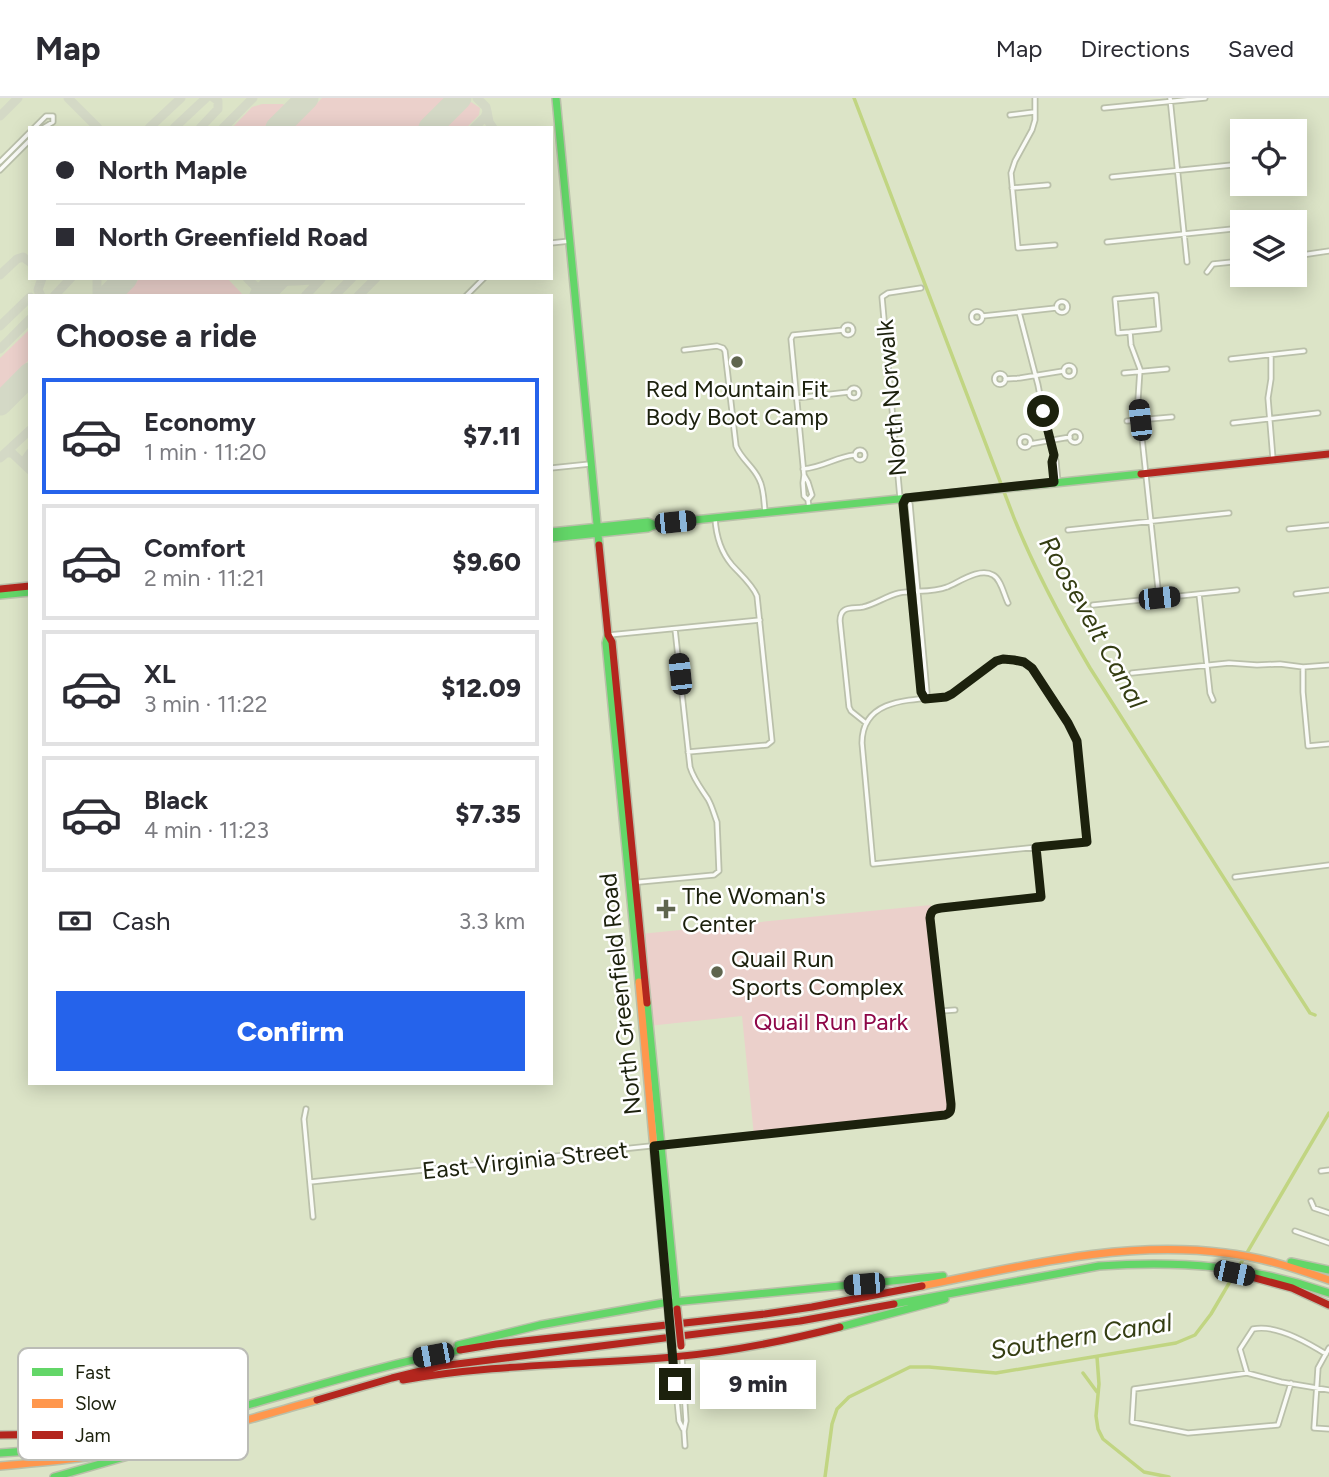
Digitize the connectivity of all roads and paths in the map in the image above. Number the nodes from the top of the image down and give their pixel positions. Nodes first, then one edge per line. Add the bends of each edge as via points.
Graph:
1 (556, 98) edge
2 (1205, 98) edge
3 (1033, 99) edge
4 (1170, 100) edge
5 (1104, 108) dead end
6 (1034, 112) junction
7 (1010, 115) dead end
8 (1035, 120) junction
9 (1043, 121) dead end
10 (36, 126) edge
11 (46, 126) edge
12 (28, 134) edge
13 (28, 143) edge
14 (0, 162) edge
15 (1230, 165) edge
16 (0, 170) edge
17 (1178, 170) junction
18 (1112, 177) dead end
19 (1048, 185) dead end
20 (1012, 188) junction
21 (1230, 230) edge
22 (1184, 234) junction
23 (570, 242) junction
24 (1107, 242) dead end
25 (553, 243) edge
26 (1055, 245) dead end
27 (1329, 251) edge
28 (1307, 254) edge
29 (1187, 262) dead end
30 (1230, 262) edge
31 (1207, 272) dead end
32 (482, 280) edge
33 (921, 288) dead end
34 (468, 294) edge
35 (1056, 308) dead end
36 (1019, 312) junction
37 (983, 316) dead end
38 (843, 330) dead end
39 (1130, 331) junction
40 (684, 350) dead end
41 (1304, 351) dead end
42 (1271, 355) junction
43 (1231, 359) dead end
44 (1167, 369) dead end
45 (1063, 371) dead end
46 (1140, 371) junction
47 (1124, 373) dead end
48 (1036, 375) junction
49 (1005, 379) dead end
50 (849, 393) dead end
51 (796, 398) junction
52 (1318, 413) dead end
53 (1172, 417) dead end
54 (1269, 419) junction
55 (1140, 420) junction
56 (1127, 421) dead end
57 (1233, 423) dead end
58 (1070, 437) dead end
59 (1050, 441) junction
60 (1030, 444) dead end
61 (1329, 454) edge
62 (855, 455) dead end
63 (1273, 459) junction
64 (592, 464) junction
65 (553, 468) edge
66 (803, 469) junction
67 (1146, 473) junction
68 (1056, 482) junction
69 (903, 498) junction
70 (809, 504) junction
71 (765, 512) junction
72 (1229, 513) dead end
73 (715, 517) junction
74 (1151, 521) junction
75 (1329, 524) edge
76 (1289, 529) dead end
77 (599, 530) junction
78 (1068, 530) dead end
79 (553, 532) edge
80 (553, 538) edge
81 (28, 586) edge
82 (0, 589) edge
83 (1237, 590) dead end
84 (1329, 590) edge
85 (914, 591) junction
86 (28, 592) edge
87 (1199, 594) junction
88 (1296, 594) dead end
89 (0, 595) edge
90 (1159, 598) junction
91 (1008, 603) dead end
92 (1093, 605) dead end
93 (760, 620) junction
94 (675, 629) junction
95 (608, 635) junction
96 (1207, 665) junction
97 (1329, 665) edge
98 (1303, 667) junction
99 (1132, 673) dead end
100 (925, 699) junction
101 (1213, 701) dead end
102 (866, 723) junction
103 (1329, 744) edge
104 (688, 752) junction
105 (618, 757) junction
106 (626, 788) junction
107 (1036, 847) junction
108 (1329, 864) edge
109 (1235, 877) dead end
110 (632, 883) junction
111 (955, 1010) dead end
112 (941, 1011) junction
113 (306, 1109) dead end
114 (657, 1146) junction
115 (1329, 1170) edge
116 (1321, 1171) dead end
117 (310, 1182) junction
118 (1311, 1201) dead end
119 (1329, 1213) edge
120 (313, 1217) dead end
121 (1295, 1231) dead end
122 (1329, 1243) edge
123 (1254, 1258) junction
124 (1043, 1262) junction
125 (1329, 1270) edge
126 (1265, 1277) junction
127 (1329, 1280) edge
128 (984, 1287) junction
129 (1329, 1293) edge
130 (676, 1305) junction
131 (1329, 1305) edge
132 (668, 1306) junction
133 (1329, 1348) edge
134 (677, 1352) junction
135 (1326, 1353) junction
136 (410, 1360) junction
137 (1247, 1373) junction
138 (1291, 1384) junction
139 (365, 1385) junction
140 (1317, 1388) junction
141 (1329, 1390) edge
142 (279, 1395) junction
143 (248, 1400) edge
144 (248, 1404) edge
145 (248, 1419) edge
146 (1329, 1429) edge
147 (684, 1431) junction
148 (18, 1434) edge
149 (0, 1435) edge
150 (685, 1446) dead end
151 (18, 1451) edge
152 (0, 1453) edge
153 (58, 1460) edge
154 (115, 1460) edge
155 (0, 1466) edge
156 (54, 1477) edge

1 - 23 main road, North Greenfield Road
2 - 4 street
3 - 6 street
4 - 5 street
4 - 17 street
6 - 7 street
6 - 8 street
8 - 9 street
8 - 20 street via 1013,166
10 - 11 street via 46,116 53,116
12 - 14 street
13 - 16 street
15 - 17 street
17 - 18 street
17 - 22 street
19 - 20 street
20 - 26 street via 1018,248
21 - 22 street
22 - 24 street
22 - 29 street
23 - 25 street
23 - 64 main road, North Greenfield Road
27 - 28 street
30 - 31 street via 1213,264
32 - 34 street
33 - 69 street, North Norwalk via 882,297
35 - 36 street
36 - 37 street
36 - 48 street
38 - 51 street via 790,339
39 - 39 street via 1118,333 1115,299 1156,295 1160,329
39 - 46 street
40 - 71 street via 723,348 736,446 758,477
41 - 42 street
42 - 43 street
42 - 54 street
44 - 46 street
45 - 48 street
46 - 47 street
46 - 55 street
48 - 49 street
48 - 59 street
50 - 51 street
51 - 66 street
52 - 54 street
53 - 55 street
54 - 57 street
54 - 63 street
55 - 56 street
55 - 67 street
58 - 59 street
59 - 60 street
59 - 68 street
61 - 63 main road
62 - 66 street
63 - 67 main road
64 - 65 street
64 - 77 main road, North Greenfield Road
66 - 70 street via 812,495
67 - 68 main road
67 - 74 street
68 - 69 main road
69 - 70 main road
69 - 85 street, North Norwalk
70 - 71 main road
71 - 73 main road
72 - 74 street
73 - 77 main road
73 - 93 street via 723,551 756,592
74 - 78 street
74 - 90 street
75 - 76 street
77 - 79 main road
77 - 80 main road
77 - 95 main road, North Greenfield Road
81 - 82 main road
83 - 87 street
84 - 88 street
85 - 91 street via 947,588 985,573 998,581
85 - 100 street, North Norwalk
85 - 102 street via 845,609 839,616 850,711
86 - 89 main road
87 - 90 street
87 - 96 street
90 - 92 street
93 - 94 street
93 - 104 street via 772,741
94 - 95 street
94 - 104 street
95 - 105 main road, North Greenfield Road
95 - 106 main road, North Greenfield Road
96 - 98 street
96 - 99 street
96 - 101 street
97 - 98 street
98 - 103 street via 1308,746
100 - 102 street via 889,704
100 - 107 street via 952,694 1003,659 1017,660 1036,673 1074,733 1087,842
102 - 107 street via 862,743 873,864
104 - 110 street via 693,776 717,822 719,871
105 - 106 main road
105 - 110 main road, North Greenfield Road
106 - 110 main road, North Greenfield Road
107 - 112 street via 1041,897 931,912
108 - 109 street
110 - 114 main road, North Greenfield Road
111 - 112 street
112 - 114 street, East Virginia Street via 949,1114
113 - 117 street
114 - 117 street, East Virginia Street
114 - 130 main road, North Greenfield Road
114 - 132 main road, North Greenfield Road
115 - 116 street
117 - 120 street
118 - 119 street via 1314,1208
121 - 122 street
123 - 124 main road via 1150,1249
123 - 125 main road via 1266,1256
123 - 127 main road
124 - 130 main road
124 - 136 main road via 812,1307 496,1344
126 - 128 main road via 1165,1263 1109,1265
126 - 129 main road via 1286,1278
126 - 131 main road
128 - 134 main road via 786,1341 710,1353
128 - 139 main road via 774,1325 442,1366
130 - 132 main road
130 - 134 main road, North Greenfield Road, bridge
132 - 134 main road, North Greenfield Road, bridge
132 - 136 main road via 540,1325
133 - 135 street
134 - 139 main road via 469,1369
134 - 147 street, North Greenfield Road
134 - 147 street, North Greenfield Road via 679,1421
135 - 137 street via 1304,1340 1262,1327 1253,1329 1240,1349
135 - 140 street via 1318,1368
136 - 142 main road
137 - 138 street
137 - 138 street via 1134,1389 1132,1422 1188,1433 1278,1425
138 - 140 street
139 - 145 main road
140 - 141 street
140 - 146 street via 1314,1428
142 - 143 main road
142 - 144 main road
147 - 150 street, North Greenfield Road
148 - 149 main road
151 - 152 main road
153 - 155 main road
154 - 156 main road

